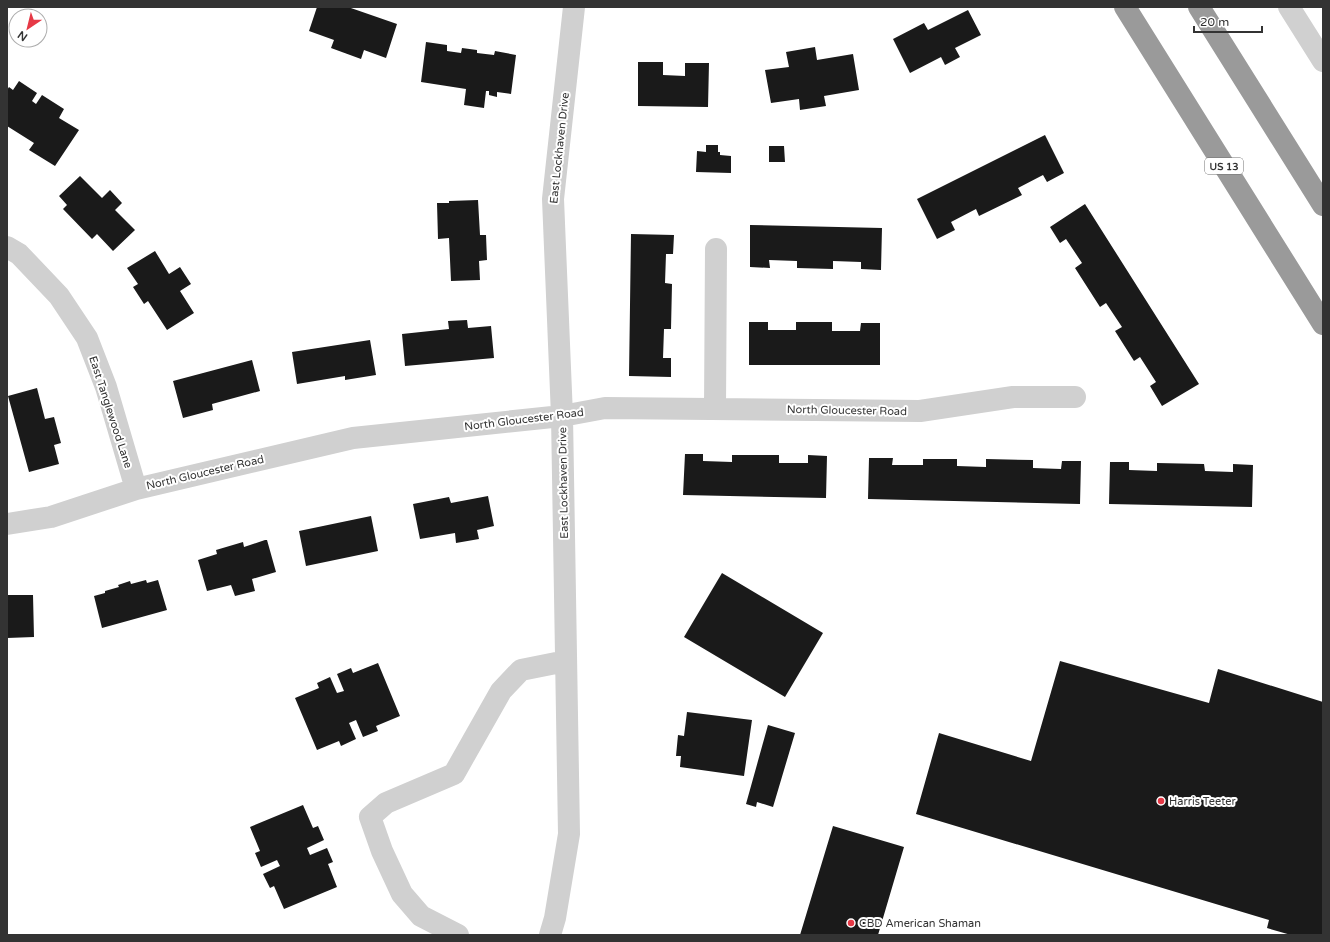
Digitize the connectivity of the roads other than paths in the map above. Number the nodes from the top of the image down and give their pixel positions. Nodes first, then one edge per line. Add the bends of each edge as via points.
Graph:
1 (574, 7) edge
2 (1125, 7) edge
3 (1199, 7) edge
4 (1289, 7) edge
5 (1323, 61) edge
6 (1323, 205) edge
7 (7, 247) edge
8 (716, 249) dead end
9 (1323, 324) edge
10 (1075, 397) dead end
11 (715, 409) junction
12 (562, 416) junction
13 (136, 489) junction
14 (7, 524) edge
15 (566, 661) junction
16 (458, 935) edge
17 (550, 935) edge

1 - 12 street, East Lockhaven Drive via 553,199
2 - 9 highway, US 13
3 - 6 highway
4 - 5 street
7 - 13 street, East Tanglewood Lane via 19,254 59,296 87,338 106,387
8 - 11 street
10 - 11 street, North Gloucester Road via 1013,397 920,411
11 - 12 street, North Gloucester Road via 605,408
12 - 13 street, North Gloucester Road via 353,438
12 - 15 street, East Lockhaven Drive
13 - 14 street, North Gloucester Road via 51,517
15 - 16 street via 522,670 501,691 454,774 386,803 370,817 402,894 421,916
15 - 17 street, East Lockhaven Drive via 569,834

